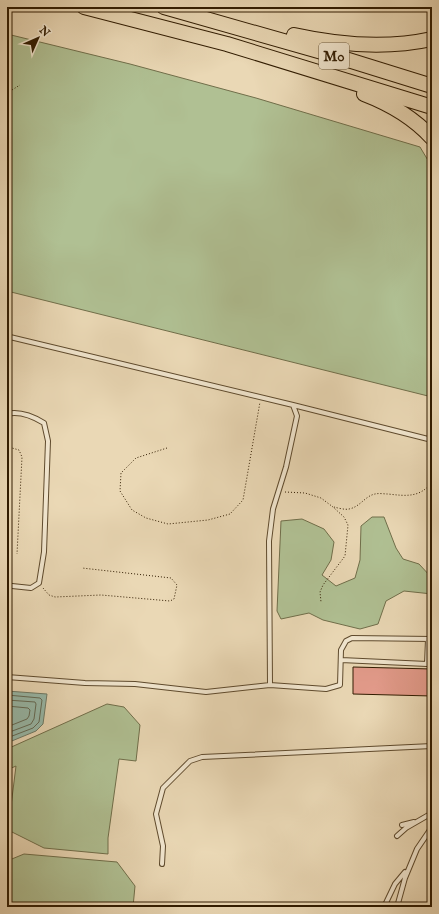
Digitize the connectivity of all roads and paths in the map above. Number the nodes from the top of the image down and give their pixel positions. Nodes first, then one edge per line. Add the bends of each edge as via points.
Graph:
1 (84, 7) edge
2 (164, 7) edge
3 (235, 26) junction
4 (432, 39) edge
5 (283, 60) junction
6 (20, 85) dead end
7 (432, 86) edge
8 (7, 94) edge
9 (432, 107) edge
10 (432, 138) edge
11 (7, 338) edge
12 (260, 397) junction
13 (293, 405) junction
14 (7, 414) edge
15 (432, 440) edge
16 (167, 448) dead end
17 (7, 450) edge
18 (432, 482) edge
19 (278, 492) junction
20 (334, 507) junction
21 (17, 554) dead end
22 (82, 568) dead end
23 (39, 583) junction
24 (12, 586) dead end
25 (321, 602) dead end
26 (430, 639) edge
27 (341, 660) junction
28 (7, 676) edge
29 (270, 685) junction
30 (432, 746) edge
31 (432, 812) edge
32 (418, 820) junction
33 (402, 824) dead end
34 (432, 828) edge
35 (397, 836) dead end
36 (162, 864) dead end
37 (409, 867) junction
38 (384, 907) edge
39 (397, 907) edge

1 - 5 highway, M0
2 - 3 highway, M0
3 - 4 highway via 366,45
3 - 7 highway, M0
5 - 9 highway, M0
5 - 10 highway via 302,71 387,104 411,118
6 - 8 path
11 - 12 lane
12 - 13 lane
12 - 16 path via 243,500 230,514 208,520 168,524 146,518 132,510 120,491 121,473 136,458
13 - 15 lane
13 - 19 lane via 297,416
14 - 23 lane via 33,417 44,423 48,441 44,552
17 - 21 path via 19,450 22,457
18 - 20 path via 419,494 404,496 376,493 349,509
19 - 20 path via 305,493 321,498
19 - 29 lane via 272,509 269,541
20 - 25 path via 348,525 345,556 323,585 320,592
22 - 23 path via 171,578 176,585 174,598 170,601 101,595 55,597 48,595
23 - 24 lane via 31,588
26 - 27 lane via 352,638 346,641 341,650
26 - 27 lane via 427,664
27 - 29 lane via 340,685 326,690
28 - 29 lane via 85,683 135,684 206,692
30 - 36 lane via 202,757 190,761 163,788 156,814 163,846
31 - 32 lane
32 - 33 lane
32 - 35 lane
34 - 37 lane
37 - 38 lane via 395,884
37 - 39 lane

